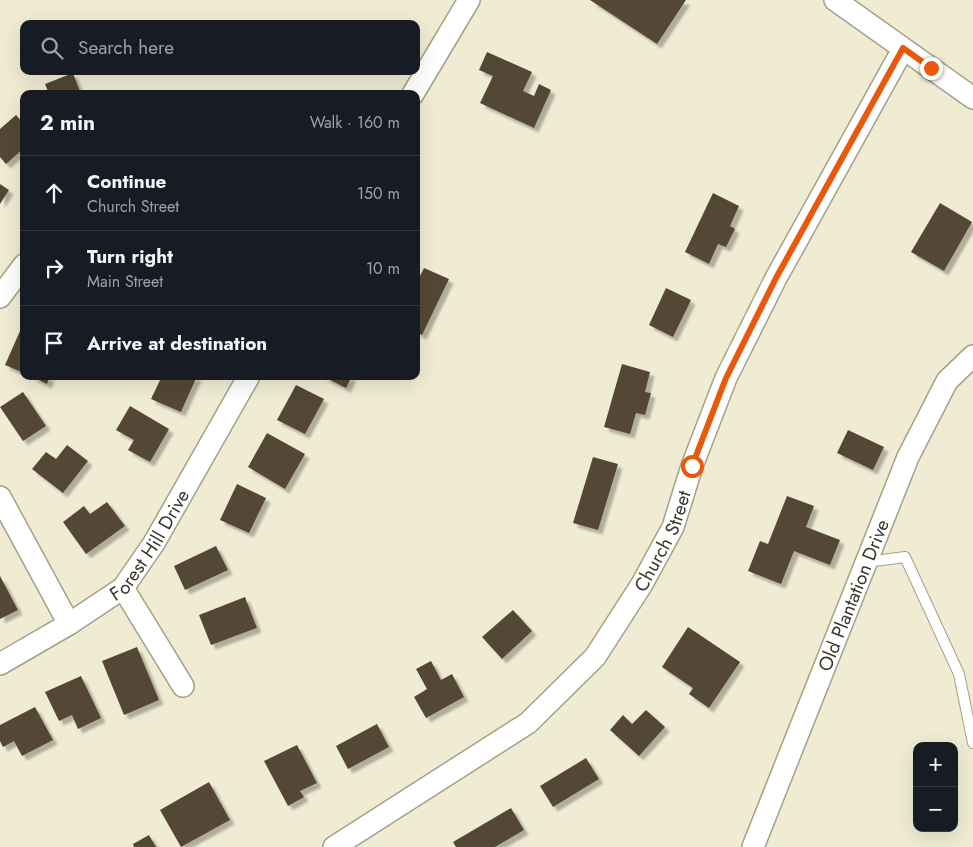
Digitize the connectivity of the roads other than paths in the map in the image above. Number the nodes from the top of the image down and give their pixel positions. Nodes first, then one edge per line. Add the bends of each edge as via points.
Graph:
1 (469, 0) edge
2 (835, 0) edge
3 (903, 48) junction
4 (415, 90) edge
5 (973, 98) edge
6 (20, 270) edge
7 (0, 297) edge
8 (973, 356) edge
9 (247, 380) edge
10 (0, 497) edge
11 (867, 562) junction
12 (124, 588) junction
13 (69, 624) junction
14 (0, 664) edge
15 (184, 686) dead end
16 (973, 743) edge
17 (335, 847) edge
18 (753, 847) edge

1 - 4 street
2 - 3 street
3 - 5 street
3 - 17 street, Church Street via 776,278 726,378 692,466 673,527 596,657 528,724
6 - 7 street
8 - 11 street, Old Plantation Drive via 946,381 908,457
9 - 12 street, Forest Hill Drive via 154,543
10 - 13 street
11 - 16 lane via 905,557 959,674
11 - 18 street, Old Plantation Drive
12 - 13 street, Forest Hill Drive
12 - 15 street
13 - 14 street, Forest Hill Drive

